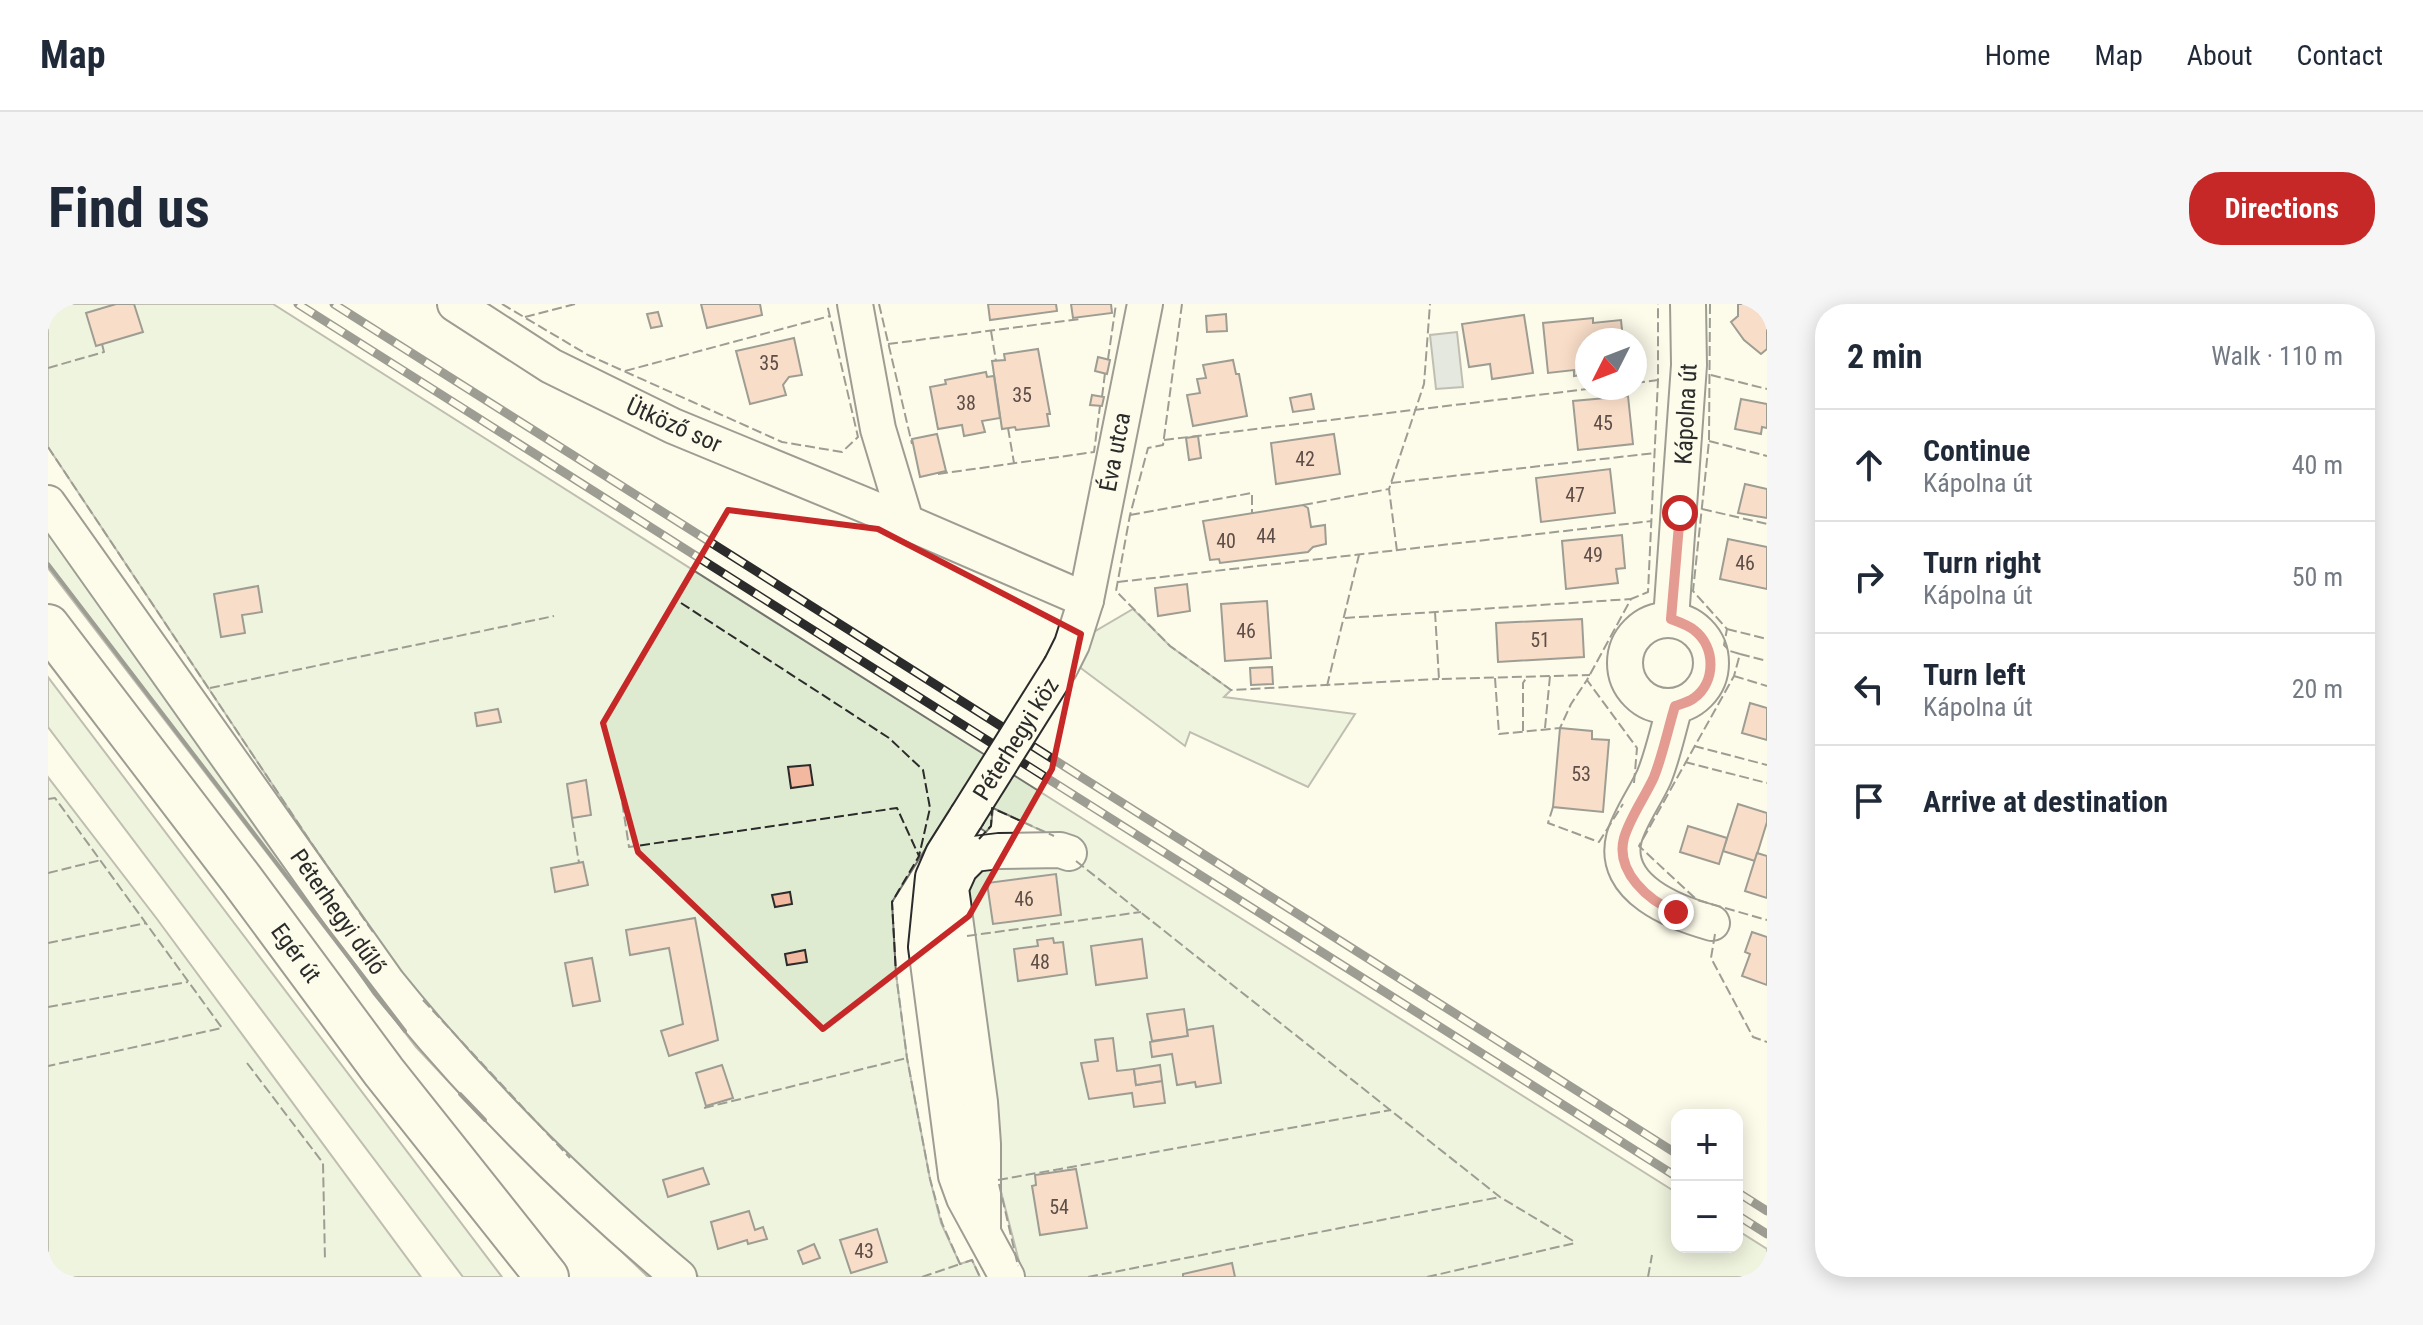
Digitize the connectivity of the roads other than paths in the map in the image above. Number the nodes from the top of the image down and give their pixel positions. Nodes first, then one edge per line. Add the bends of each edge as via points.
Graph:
1 (455, 304) edge
2 (855, 304) edge
3 (1145, 304) edge
4 (1688, 304) edge
5 (48, 503) edge
6 (906, 522) junction
7 (1086, 600) junction
8 (1671, 619) junction
9 (48, 626) edge
10 (1675, 706) junction
11 (1069, 853) dead end
12 (1712, 923) dead end
13 (983, 1232) junction
14 (547, 1277) edge
15 (679, 1277) edge
16 (1007, 1277) edge

1 - 6 street, Ütköző sor via 551,366 673,426
2 - 6 street via 878,429
3 - 7 street, Éva utca
4 - 8 street, Kápolna út
5 - 15 street, Péterhegyi dűlő via 429,1034 570,1181
6 - 7 street
7 - 13 street, Péterhegyi köz, bridge via 1061,666 933,877 926,947 953,1165
8 - 10 street via 1702,637 1711,668 1694,698
8 - 10 street via 1636,634 1624,666 1639,696 1663,707
9 - 14 main road, Egér út via 384,1072
10 - 12 street via 1654,776 1624,838 1625,864 1654,901
11 - 13 street via 980,852 967,860 951,888 980,1102
13 - 16 street, Péterhegyi köz

